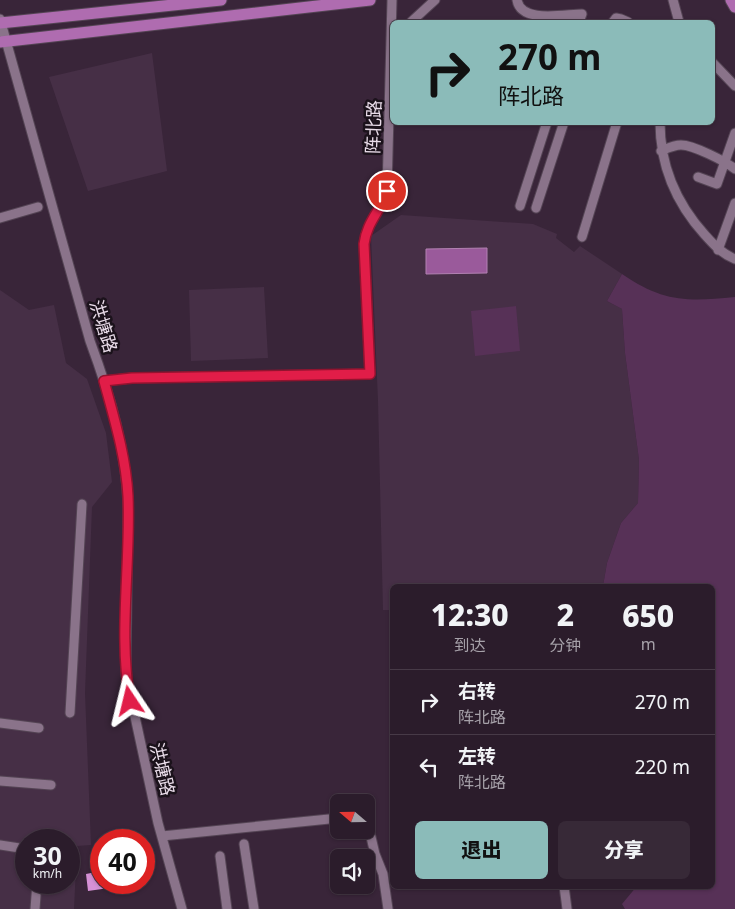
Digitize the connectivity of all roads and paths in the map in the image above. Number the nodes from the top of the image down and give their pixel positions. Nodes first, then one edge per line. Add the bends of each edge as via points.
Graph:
1 (220, 0) edge
2 (370, 0) edge
3 (392, 0) edge
4 (434, 0) edge
5 (517, 0) edge
6 (673, 0) edge
7 (731, 0) edge
8 (735, 7) edge
9 (392, 20) edge
10 (413, 20) edge
11 (580, 20) edge
12 (678, 20) edge
13 (0, 22) edge
14 (3, 42) edge
15 (715, 65) edge
16 (735, 86) edge
17 (390, 112) edge
18 (546, 125) edge
19 (563, 125) edge
20 (616, 125) edge
21 (660, 125) edge
22 (735, 133) edge
23 (662, 151) junction
24 (725, 161) junction
25 (735, 169) edge
26 (698, 177) dead end
27 (735, 203) edge
28 (520, 206) dead end
29 (38, 207) dead end
30 (536, 208) dead end
31 (0, 218) edge
32 (582, 237) dead end
33 (718, 250) junction
34 (735, 259) edge
35 (104, 381) junction
36 (82, 504) dead end
37 (70, 713) dead end
38 (0, 724) edge
39 (39, 728) dead end
40 (0, 781) edge
41 (51, 785) dead end
42 (330, 819) edge
43 (162, 836) junction
44 (371, 839) edge
45 (244, 844) dead end
46 (0, 845) edge
47 (15, 847) edge
48 (220, 856) dead end
49 (564, 889) edge
50 (36, 894) edge
51 (35, 909) edge
52 (182, 909) edge
53 (227, 909) edge
54 (254, 909) edge
55 (388, 909) edge
56 (567, 909) edge

1 - 13 main road
2 - 14 main road
3 - 9 street, 阵北路
4 - 10 street
5 - 11 street via 522,10 532,15 582,14
6 - 12 street
7 - 8 main road
13 - 14 street, 洪塘路
14 - 35 street, 洪塘路
15 - 16 street
17 - 35 street, 阵北路 via 387,191 369,225 364,244 370,374
18 - 28 street
19 - 30 street
20 - 32 street
21 - 23 street
22 - 24 street
23 - 24 street via 673,146 685,146
23 - 33 street via 668,176 682,204
24 - 25 street
24 - 26 street via 717,184
27 - 33 street
29 - 31 street
33 - 34 street
35 - 43 street, 洪塘路 via 128,495 126,675
36 - 37 street
38 - 39 street
40 - 41 street
42 - 43 street
43 - 52 street, 洪塘路
44 - 55 street via 383,874
45 - 54 street
46 - 47 street
48 - 53 street
49 - 56 street
50 - 51 street

